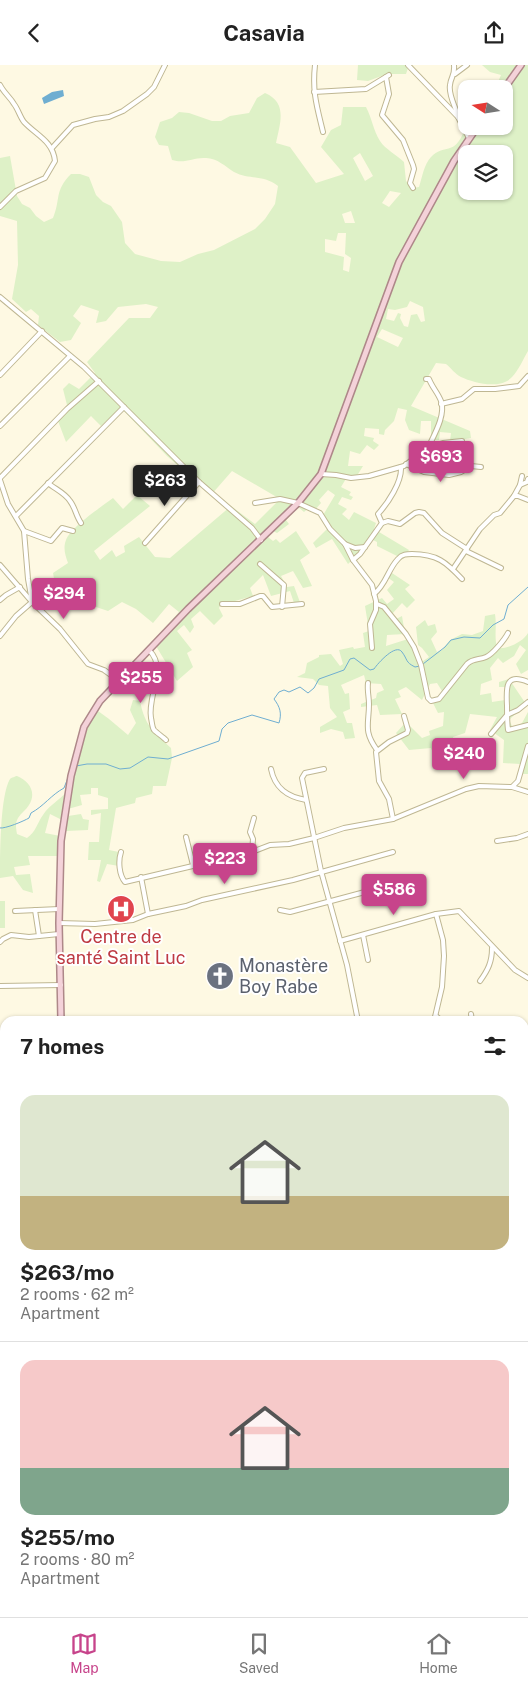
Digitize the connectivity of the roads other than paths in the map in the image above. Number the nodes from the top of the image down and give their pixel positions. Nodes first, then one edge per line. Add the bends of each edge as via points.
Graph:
1 (165, 65) edge
2 (315, 65) edge
3 (408, 65) edge
4 (454, 65) edge
5 (467, 65) edge
6 (522, 65) edge
7 (455, 74) junction
8 (511, 80) edge
9 (0, 85) edge
10 (314, 92) junction
11 (458, 117) joint
12 (323, 132) dead end
13 (467, 135) edge
14 (471, 135) edge
15 (469, 138) junction
16 (52, 148) junction
17 (413, 188) dead end
18 (0, 207) edge
19 (0, 297) edge
20 (42, 331) junction
21 (70, 356) junction
22 (0, 375) edge
23 (528, 377) edge
24 (426, 379) dead end
25 (99, 381) junction
26 (441, 404) junction
27 (124, 407) junction
28 (0, 425) edge
29 (462, 441) dead end
30 (428, 448) junction
31 (406, 464) junction
32 (401, 467) junction
33 (481, 467) dead end
34 (321, 474) junction
35 (522, 476) dead end
36 (0, 479) edge
37 (528, 479) edge
38 (199, 482) junction
39 (48, 483) junction
40 (520, 485) junction
41 (514, 496) junction
42 (528, 500) edge
43 (255, 503) dead end
44 (298, 503) junction
45 (16, 516) junction
46 (81, 523) dead end
47 (382, 523) junction
48 (24, 531) junction
49 (73, 531) dead end
50 (261, 540) junction
51 (145, 543) dead end
52 (345, 544) junction
53 (365, 547) junction
54 (467, 550) junction
55 (352, 560) junction
56 (260, 564) dead end
57 (0, 565) edge
58 (501, 567) dead end
59 (453, 569) junction
60 (462, 579) dead end
61 (20, 587) junction
62 (374, 594) junction
63 (0, 600) edge
64 (32, 602) junction
65 (85, 602) dead end
66 (222, 604) dead end
67 (302, 604) dead end
68 (377, 605) junction
69 (282, 607) junction
70 (39, 608) junction
71 (508, 633) dead end
72 (0, 636) edge
73 (372, 648) dead end
74 (148, 650) junction
75 (118, 683) junction
76 (368, 683) dead end
77 (528, 683) edge
78 (528, 702) edge
79 (507, 715) junction
80 (404, 716) dead end
81 (528, 725) edge
82 (491, 734) dead end
83 (166, 740) dead end
84 (528, 746) edge
85 (377, 750) junction
86 (272, 769) dead end
87 (324, 769) dead end
88 (512, 787) junction
89 (528, 793) edge
90 (306, 800) junction
91 (254, 818) dead end
92 (393, 819) junction
93 (528, 833) edge
94 (186, 837) dead end
95 (314, 838) junction
96 (497, 841) dead end
97 (120, 852) dead end
98 (252, 852) junction
99 (393, 852) dead end
100 (192, 865) junction
101 (321, 871) junction
102 (141, 877) junction
103 (418, 880) dead end
104 (331, 903) junction
105 (59, 909) junction
106 (35, 910) junction
107 (280, 910) dead end
108 (15, 911) dead end
109 (148, 914) junction
110 (436, 914) junction
111 (59, 923) junction
112 (59, 934) junction
113 (362, 935) junction
114 (39, 936) junction
115 (340, 941) junction
116 (0, 942) edge
117 (492, 948) junction
118 (368, 961) dead end
119 (528, 978) edge
120 (480, 981) dead end
121 (60, 985) junction
122 (0, 986) edge
123 (61, 1016) edge
124 (357, 1016) edge
125 (436, 1016) edge

1 - 16 street via 147,94 109,117 73,125
2 - 10 street
3 - 11 street
4 - 7 street
5 - 7 street
6 - 8 main road
7 - 11 street via 450,91
9 - 16 street via 23,120
10 - 12 street
10 - 17 street via 366,89 388,76 389,94 382,115 403,140 414,169 410,183
13 - 15 street
14 - 15 main road
15 - 34 main road via 399,262
16 - 18 street via 55,161 45,178 16,191
19 - 20 street
20 - 21 street
20 - 22 street
21 - 25 street
21 - 28 street
23 - 26 street via 519,386 474,389 462,399
24 - 26 street via 429,379
25 - 27 street
25 - 36 street via 60,416
26 - 30 street via 441,416
27 - 38 street
27 - 39 street
29 - 30 street
30 - 31 street
31 - 32 street
31 - 33 street via 424,472 449,475 471,466
32 - 34 street via 358,478
32 - 47 street via 388,503 378,514
34 - 44 main road
35 - 40 street
36 - 45 street via 8,504
37 - 40 street
38 - 50 street via 246,522
38 - 51 street
39 - 45 street
39 - 46 street via 72,502
40 - 41 street
41 - 42 street
41 - 54 street via 480,529
43 - 44 street via 280,499
44 - 50 main road
44 - 52 street via 320,513
45 - 48 street
47 - 53 street
47 - 54 street via 400,524 420,511 442,533
48 - 49 street via 51,541 62,528
48 - 64 street
50 - 74 main road
52 - 53 street via 355,549
52 - 55 street
53 - 55 street
54 - 58 street
54 - 59 street
55 - 62 street via 372,585
56 - 69 street via 284,585
57 - 61 street
59 - 60 street
59 - 62 street via 438,557 401,556
61 - 63 street
61 - 64 street
62 - 68 street
64 - 70 street
64 - 72 street
65 - 70 street
66 - 69 street via 240,604 263,596 272,607
67 - 69 street
68 - 71 street via 384,607 414,647 431,701 439,699 472,659 487,656
68 - 73 street via 370,624
70 - 75 street via 88,664 104,670
74 - 75 main road
74 - 83 street via 158,671 151,700 153,729
75 - 105 main road via 100,701 87,722 71,776 61,841
76 - 85 street via 367,724
77 - 79 street via 517,679 506,687
78 - 79 street
79 - 81 street via 508,730
79 - 82 street
80 - 85 street via 407,733
84 - 88 street via 518,781
85 - 92 street via 379,781 389,799
86 - 90 street via 276,783 286,794
87 - 90 street via 303,776
88 - 89 street
88 - 92 street via 466,789
90 - 95 street
91 - 98 street via 250,832
92 - 95 street
93 - 96 street
94 - 100 street
95 - 98 street via 270,845
95 - 101 street
97 - 102 street via 123,881
98 - 100 street
99 - 101 street
100 - 102 street
101 - 104 street
101 - 109 street
102 - 109 street
103 - 104 street
104 - 107 street via 290,912
104 - 115 street
105 - 106 street
105 - 111 main road
106 - 108 street
106 - 114 street
109 - 111 street via 133,920 105,923
110 - 113 street
110 - 117 street via 459,911
110 - 125 street via 444,956
111 - 112 main road
112 - 114 street
112 - 121 main road
113 - 115 street
113 - 118 street
114 - 116 street via 11,935
115 - 124 street
117 - 119 street
117 - 120 street via 489,969
121 - 122 street
121 - 123 main road

